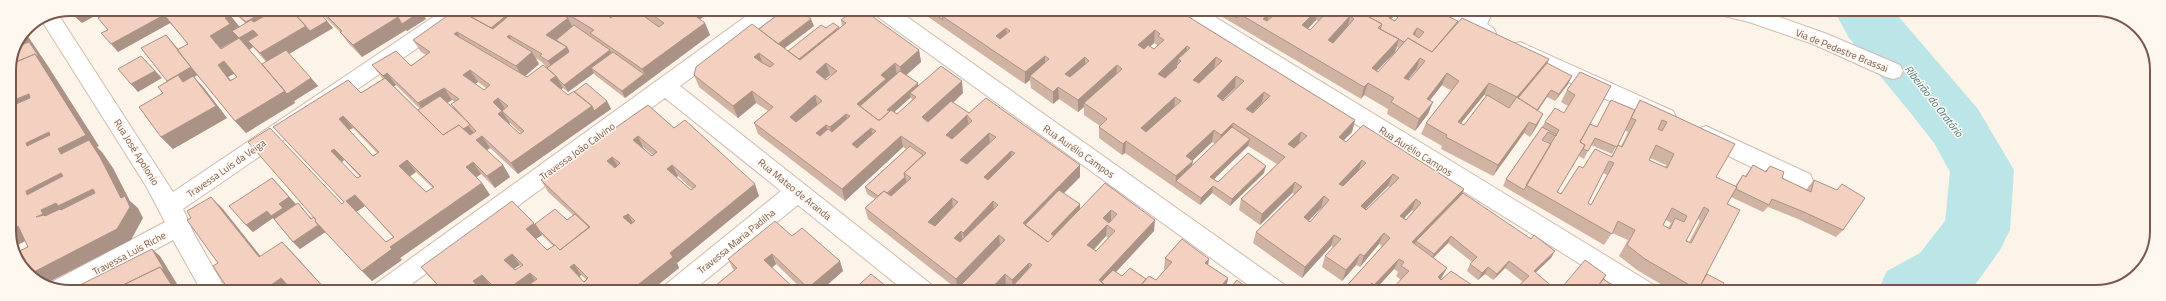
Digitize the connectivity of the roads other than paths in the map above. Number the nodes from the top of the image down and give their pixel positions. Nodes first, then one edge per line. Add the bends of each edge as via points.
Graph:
1 (450, 16) edge
2 (762, 16) edge
3 (891, 16) edge
4 (1197, 16) edge
5 (1455, 16) edge
6 (1480, 16) edge
7 (1754, 16) edge
8 (52, 19) edge
9 (1474, 28) junction
10 (1893, 71) dead end
11 (666, 87) junction
12 (1802, 181) dead end
13 (798, 191) junction
14 (174, 216) junction
15 (66, 285) edge
16 (211, 285) edge
17 (392, 285) edge
18 (682, 285) edge
19 (915, 285) edge
20 (1267, 285) edge
21 (1635, 285) edge

1 - 14 street, Travessa Luís da Veiga
2 - 11 street, Travessa João Calvino
3 - 20 street, Rua Aurélio Campos
4 - 21 street, Rua Aurélio Campos
5 - 9 street
6 - 9 street
7 - 10 street, Via de Pedestre Brassai via 1820,39
8 - 14 street, Rua José Apolonio via 64,35
9 - 12 street
11 - 13 street, Rua Mateo de Aranda
11 - 17 street, Travessa João Calvino
13 - 18 street, Travessa Maria Padilha
13 - 19 street, Rua Mateo de Aranda
14 - 15 street, Travessa Luís Riche
14 - 16 street, Rua José Apolonio

